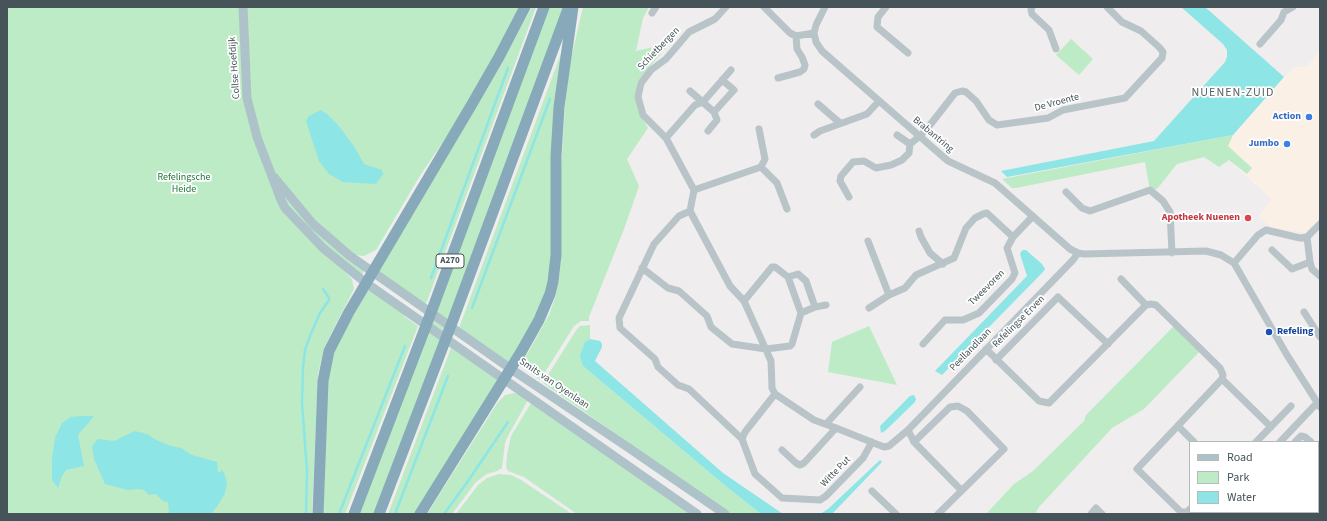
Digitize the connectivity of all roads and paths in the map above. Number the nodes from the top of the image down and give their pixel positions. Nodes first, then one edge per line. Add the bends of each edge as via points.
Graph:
1 (243, 7) edge
2 (525, 7) edge
3 (544, 7) edge
4 (569, 7) edge
5 (573, 7) edge
6 (726, 7) edge
7 (764, 7) edge
8 (826, 7) edge
9 (886, 7) edge
10 (1032, 7) edge
11 (1107, 7) edge
12 (1278, 7) edge
13 (1293, 7) edge
14 (1284, 12) junction
15 (814, 34) junction
16 (796, 36) junction
17 (1260, 44) dead end
18 (1056, 49) dead end
19 (908, 53) dead end
20 (731, 70) dead end
21 (778, 78) dead end
22 (722, 80) junction
23 (690, 91) dead end
24 (879, 101) junction
25 (703, 102) junction
26 (818, 104) dead end
27 (714, 112) junction
28 (840, 123) junction
29 (759, 129) dead end
30 (708, 131) dead end
31 (898, 134) dead end
32 (814, 135) dead end
33 (920, 136) junction
34 (666, 138) junction
35 (910, 144) junction
36 (761, 167) junction
37 (270, 171) junction
38 (694, 190) junction
39 (1066, 192) dead end
40 (849, 197) dead end
41 (787, 208) dead end
42 (690, 211) junction
43 (1033, 216) junction
44 (1320, 224) edge
45 (920, 230) dead end
46 (1013, 237) junction
47 (1307, 237) junction
48 (868, 241) dead end
49 (1272, 250) dead end
50 (1078, 253) junction
51 (1172, 253) junction
52 (1310, 262) junction
53 (1234, 263) junction
54 (943, 264) junction
55 (642, 268) junction
56 (372, 272) junction
57 (1320, 276) edge
58 (788, 277) junction
59 (1121, 279) dead end
60 (366, 282) junction
61 (888, 295) junction
62 (744, 301) junction
63 (826, 305) dead end
64 (1146, 305) junction
65 (815, 307) junction
66 (869, 308) dead end
67 (1304, 312) dead end
68 (801, 313) junction
69 (1320, 337) edge
70 (923, 344) dead end
71 (1108, 344) junction
72 (766, 349) junction
73 (986, 349) junction
74 (996, 360) junction
75 (511, 369) junction
76 (504, 379) junction
77 (1222, 380) junction
78 (860, 387) dead end
79 (775, 394) junction
80 (1319, 405) edge
81 (1291, 406) dead end
82 (826, 424) junction
83 (1178, 426) junction
84 (1271, 427) junction
85 (836, 428) junction
86 (908, 430) junction
87 (742, 439) junction
88 (1308, 439) edge
89 (1193, 441) edge
90 (1257, 441) edge
91 (1281, 441) edge
92 (1296, 441) edge
93 (872, 442) junction
94 (914, 442) junction
95 (782, 450) dead end
96 (961, 490) junction
97 (872, 491) dead end
98 (1189, 510) edge
99 (318, 514) edge
100 (354, 514) edge
101 (379, 514) edge
102 (420, 514) edge
103 (697, 514) edge
104 (725, 514) edge
105 (896, 514) edge
106 (938, 514) edge
107 (1091, 514) edge
108 (1102, 514) edge

1 - 37 main road, Collse Hoefdijk via 247,98 257,137
2 - 56 highway via 472,104
3 - 100 highway, A270
4 - 101 highway, A270
5 - 75 highway via 557,134 556,255 553,282 546,306
6 - 34 street, Schietbergen via 715,19 689,32 641,83 638,97 644,115
7 - 16 street
8 - 15 street
9 - 19 street via 878,17 877,27
10 - 18 street via 1032,14 1049,30
11 - 33 street, De Vroente via 1122,22 1141,31 1163,52 1162,58 1125,98 1063,110 1048,118 997,125 989,120 976,101 962,91 955,93
12 - 14 street
13 - 14 street
14 - 17 street via 1281,20
15 - 16 street
15 - 24 street, Brabantring via 822,51
16 - 21 street via 797,49 802,57 804,69
20 - 22 street
22 - 25 street
22 - 27 street via 734,90
23 - 25 street
24 - 28 street via 867,114
24 - 33 street, Brabantring
25 - 27 street
25 - 34 street via 695,105
26 - 28 street
27 - 30 street via 717,120
28 - 32 street
29 - 36 street via 765,159
31 - 35 street
33 - 35 street
33 - 43 street, Brabantring via 948,161 995,183
34 - 38 street, Schietbergen
35 - 40 street via 909,153 891,165 876,168 864,161 853,162 840,181
36 - 38 street
36 - 41 street via 776,183
37 - 56 main road, Collse Hoefdijk via 313,224
37 - 60 main road, Collse Hoefdijk via 285,208 323,248
38 - 42 street
39 - 51 street via 1082,208 1090,211 1150,190 1163,201 1170,212
42 - 55 street via 679,216 654,244
42 - 62 street via 730,286
43 - 46 street
43 - 50 street, Brabantring
44 - 47 street
45 - 54 street via 930,253
46 - 54 street via 987,213 983,214 966,228 954,258
46 - 70 street, Tweevoren via 1007,248 1015,273 1012,279 979,313 963,320 945,320
47 - 52 street
47 - 53 street via 1300,238 1266,230 1258,235
48 - 61 street
49 - 52 street via 1292,269
50 - 51 street
50 - 73 street, Peellandlaan
51 - 53 street via 1206,252 1221,255
52 - 57 street via 1312,269
53 - 80 street
54 - 61 street via 916,275 905,288
55 - 72 street via 668,288 679,291 707,316 711,327 732,344
55 - 87 street, Witte Put via 619,318 620,328 655,358 658,367 678,385 689,389
56 - 60 highway
56 - 75 main road, Smits van Oyenlaan
58 - 62 street via 772,267
58 - 65 street via 798,274 806,281
58 - 68 street
59 - 64 street
60 - 76 main road
60 - 99 highway via 329,351 323,393
61 - 66 street
62 - 72 street
63 - 65 street
64 - 71 street, Refelingse Erven
64 - 77 street via 1156,305 1211,358 1220,368
65 - 68 street
67 - 69 street
68 - 72 street via 792,344
71 - 74 street, Refelingse Erven via 1049,403 1039,401
71 - 74 street, Refelingse Erven via 1058,297
72 - 79 street via 771,361 772,388
73 - 74 street, Refelingse Erven
73 - 86 street, Peellandlaan
75 - 76 highway
75 - 104 main road, Smits van Oyenlaan
76 - 102 highway
76 - 103 main road
77 - 83 street
77 - 84 street
78 - 82 street
79 - 82 street via 814,420
79 - 87 street
80 - 91 street
81 - 84 street
82 - 85 street
83 - 89 street
83 - 98 street via 1137,469 1181,512
84 - 90 street
85 - 93 street
85 - 95 street via 800,465
86 - 93 street, Peellandlaan via 889,446 884,447
86 - 94 street
87 - 93 street, Witte Put via 755,474 782,498 820,500 862,458
88 - 92 street via 1301,436
94 - 96 street
94 - 96 street via 950,407 958,406 967,410 1004,449
96 - 106 street
97 - 105 street
107 - 108 street via 1096,508

